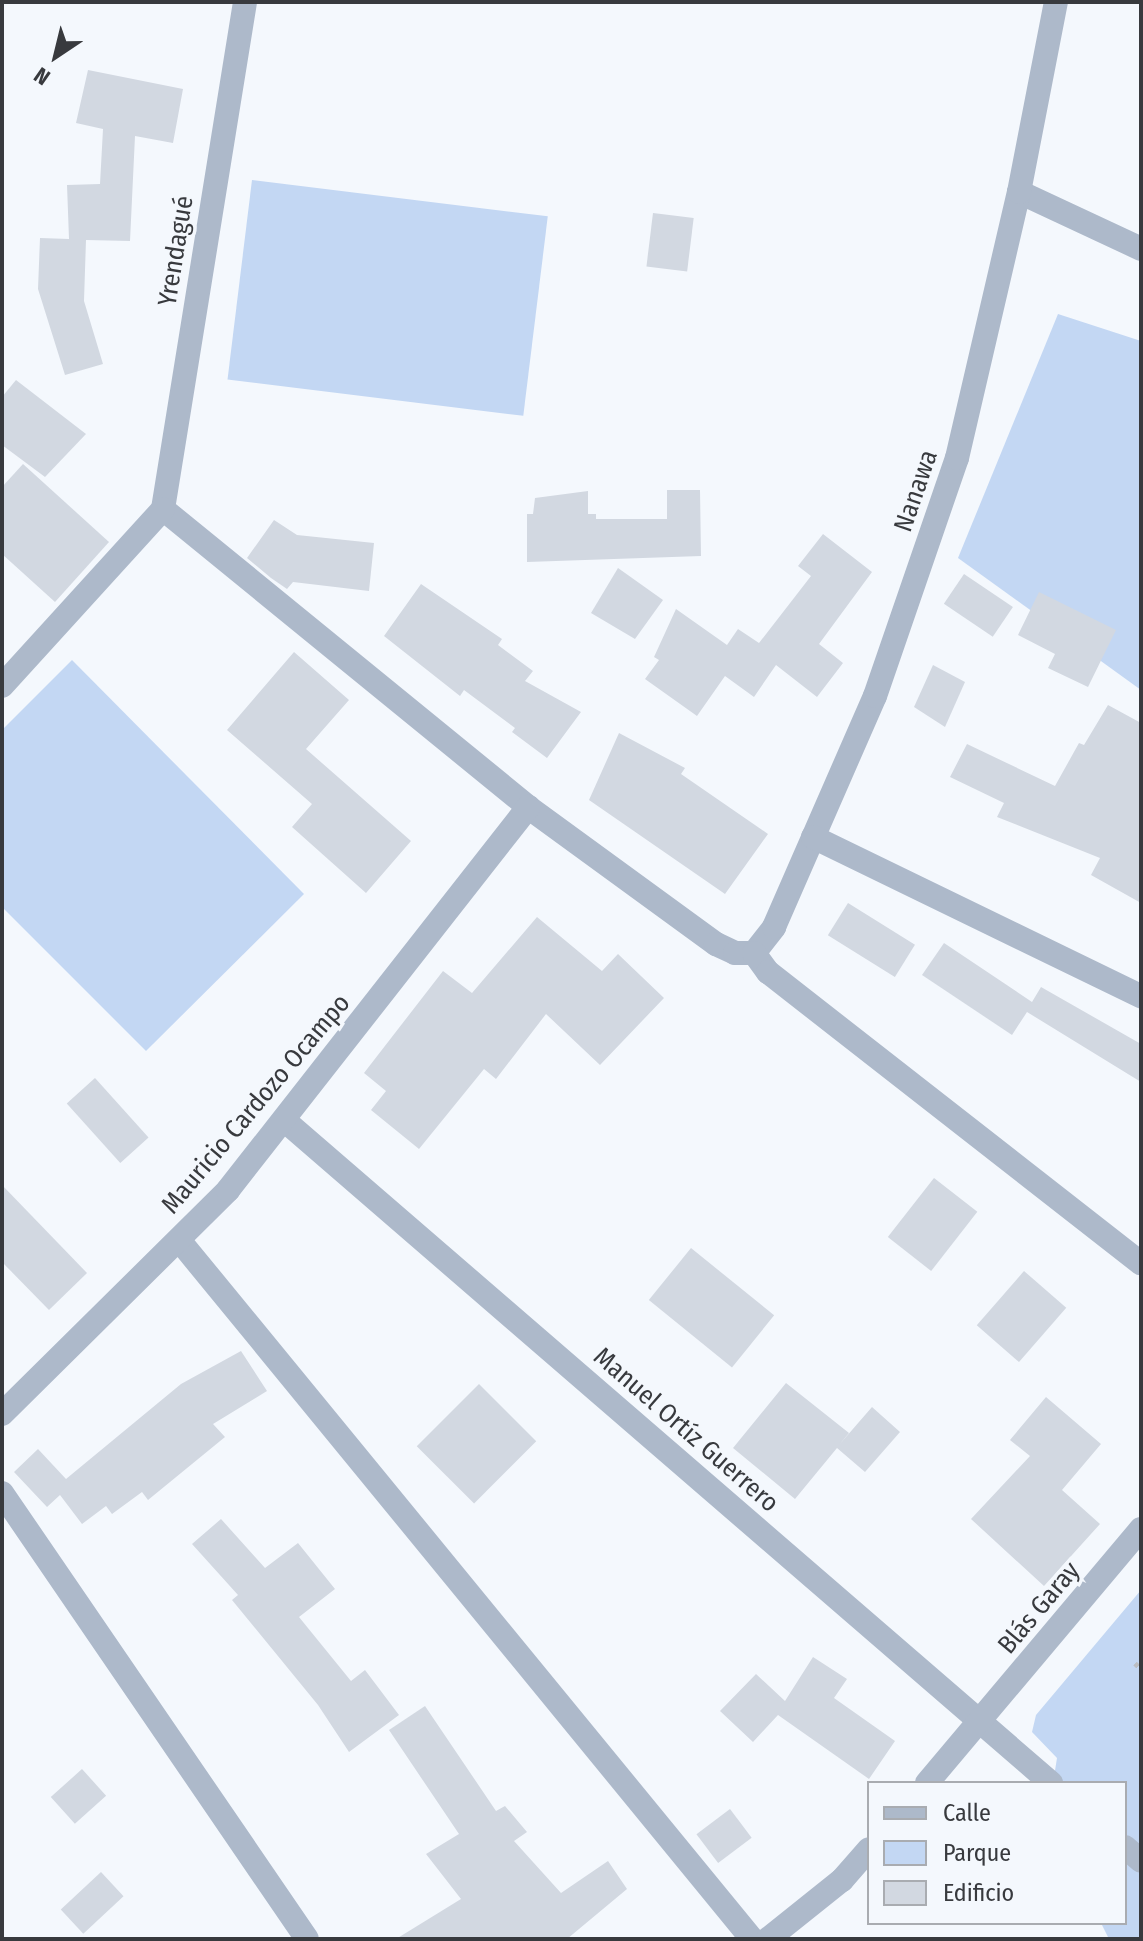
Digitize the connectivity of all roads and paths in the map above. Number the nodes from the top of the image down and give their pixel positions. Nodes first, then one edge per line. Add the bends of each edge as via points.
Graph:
1 (245, 2) edge
2 (1056, 2) edge
3 (1019, 192) junction
4 (1141, 249) edge
5 (163, 509) junction
6 (2, 686) edge
7 (528, 807) junction
8 (813, 837) junction
9 (744, 953) junction
10 (1141, 996) edge
11 (284, 1120) junction
12 (179, 1240) junction
13 (1141, 1263) edge
14 (2, 1414) edge
15 (2, 1493) edge
16 (1141, 1529) edge
17 (1135, 1663) dead end
18 (1141, 1669) edge
19 (981, 1722) junction
20 (929, 1781) edge
21 (1049, 1781) edge
22 (867, 1851) edge
23 (307, 1939) edge
24 (752, 1939) edge
25 (768, 1939) edge

1 - 5 street, Yrendagué
2 - 3 street, Nanawa
3 - 4 street
3 - 8 street, Nanawa via 957,458 875,696
5 - 6 street
5 - 7 street
7 - 9 street
7 - 11 street, Mauricio Cardozo Ocampo
8 - 9 street, Nanawa via 774,927
8 - 10 street
9 - 13 street
11 - 12 street, Mauricio Cardozo Ocampo
11 - 19 street, Manuel Ortíz Guerrero
12 - 14 street, Mauricio Cardozo Ocampo
12 - 24 street
15 - 23 street
16 - 19 street, Blás Garay
17 - 18 path
19 - 20 street, Blás Garay
19 - 21 street, Manuel Ortíz Guerrero
22 - 25 street via 842,1880

